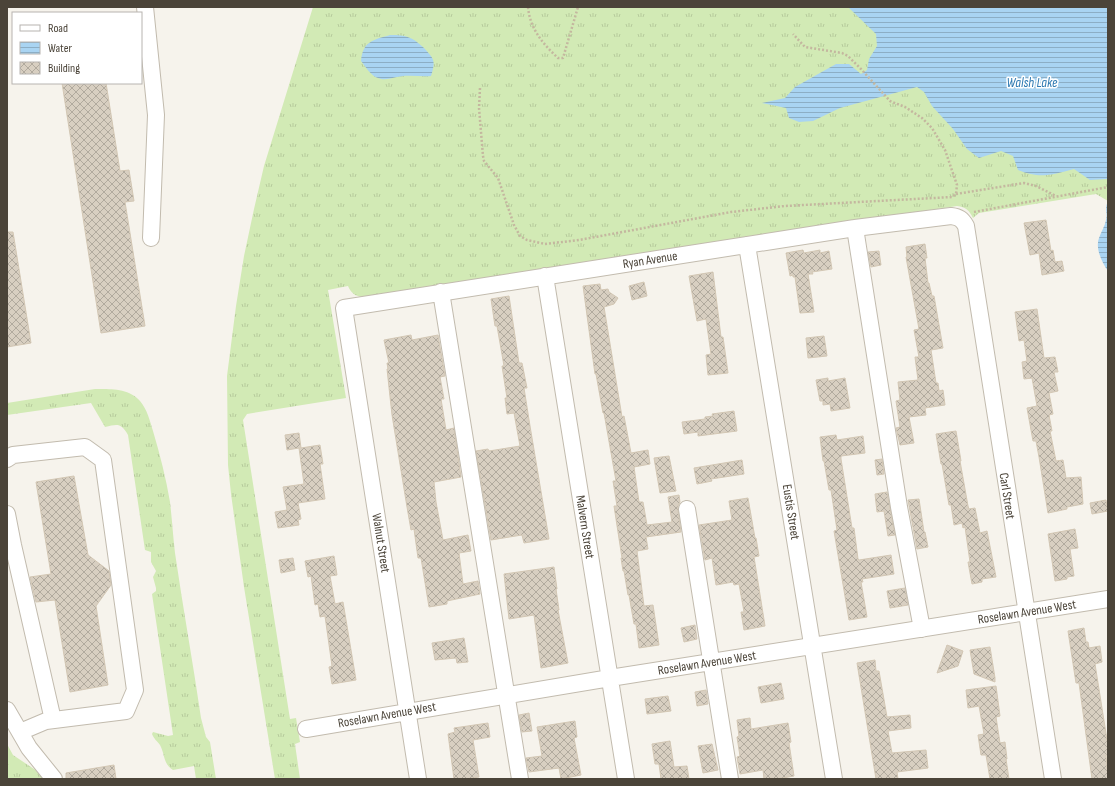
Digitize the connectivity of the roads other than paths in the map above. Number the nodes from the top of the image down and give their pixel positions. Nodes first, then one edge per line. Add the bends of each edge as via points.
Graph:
1 (145, 7) edge
2 (960, 219) joint
3 (855, 228) junction
4 (151, 238) dead end
5 (747, 245) junction
6 (545, 276) junction
7 (442, 292) junction
8 (344, 308) joint
9 (7, 459) edge
10 (687, 510) dead end
11 (7, 514) edge
12 (10, 546) edge
13 (1108, 599) edge
14 (1025, 612) junction
15 (922, 628) junction
16 (813, 646) junction
17 (710, 662) junction
18 (610, 678) junction
19 (506, 696) junction
20 (7, 710) edge
21 (408, 712) junction
22 (53, 720) junction
23 (306, 729) dead end
24 (20, 732) junction
25 (54, 779) edge
26 (418, 779) edge
27 (520, 779) edge
28 (626, 779) edge
29 (730, 779) edge
30 (834, 779) edge
31 (1053, 779) edge

1 - 4 street via 156,114
2 - 3 street, Ryan Avenue via 944,216
2 - 14 street, Carl Street via 966,226
3 - 5 street, Ryan Avenue
3 - 15 street via 899,507
5 - 6 street, Ryan Avenue
5 - 16 street, Eustis Street
6 - 7 street, Ryan Avenue
6 - 18 street, Malvern Street
7 - 8 street, Ryan Avenue
7 - 19 street
8 - 21 street, Walnut Street
9 - 22 street via 13,455 84,447 103,460 135,690 126,711
10 - 17 street
11 - 12 street
12 - 22 street
13 - 14 street, Roselawn Avenue West
14 - 15 street, Roselawn Avenue West
14 - 31 street, Carl Street
15 - 16 street, Roselawn Avenue West
16 - 17 street, Roselawn Avenue West
16 - 30 street, Eustis Street
17 - 18 street, Roselawn Avenue West
17 - 29 street
18 - 19 street, Roselawn Avenue West
18 - 28 street, Malvern Street
19 - 21 street, Roselawn Avenue West
19 - 27 street
20 - 24 street
21 - 23 street, Roselawn Avenue West
21 - 26 street, Walnut Street
22 - 24 street
24 - 25 street via 29,748

